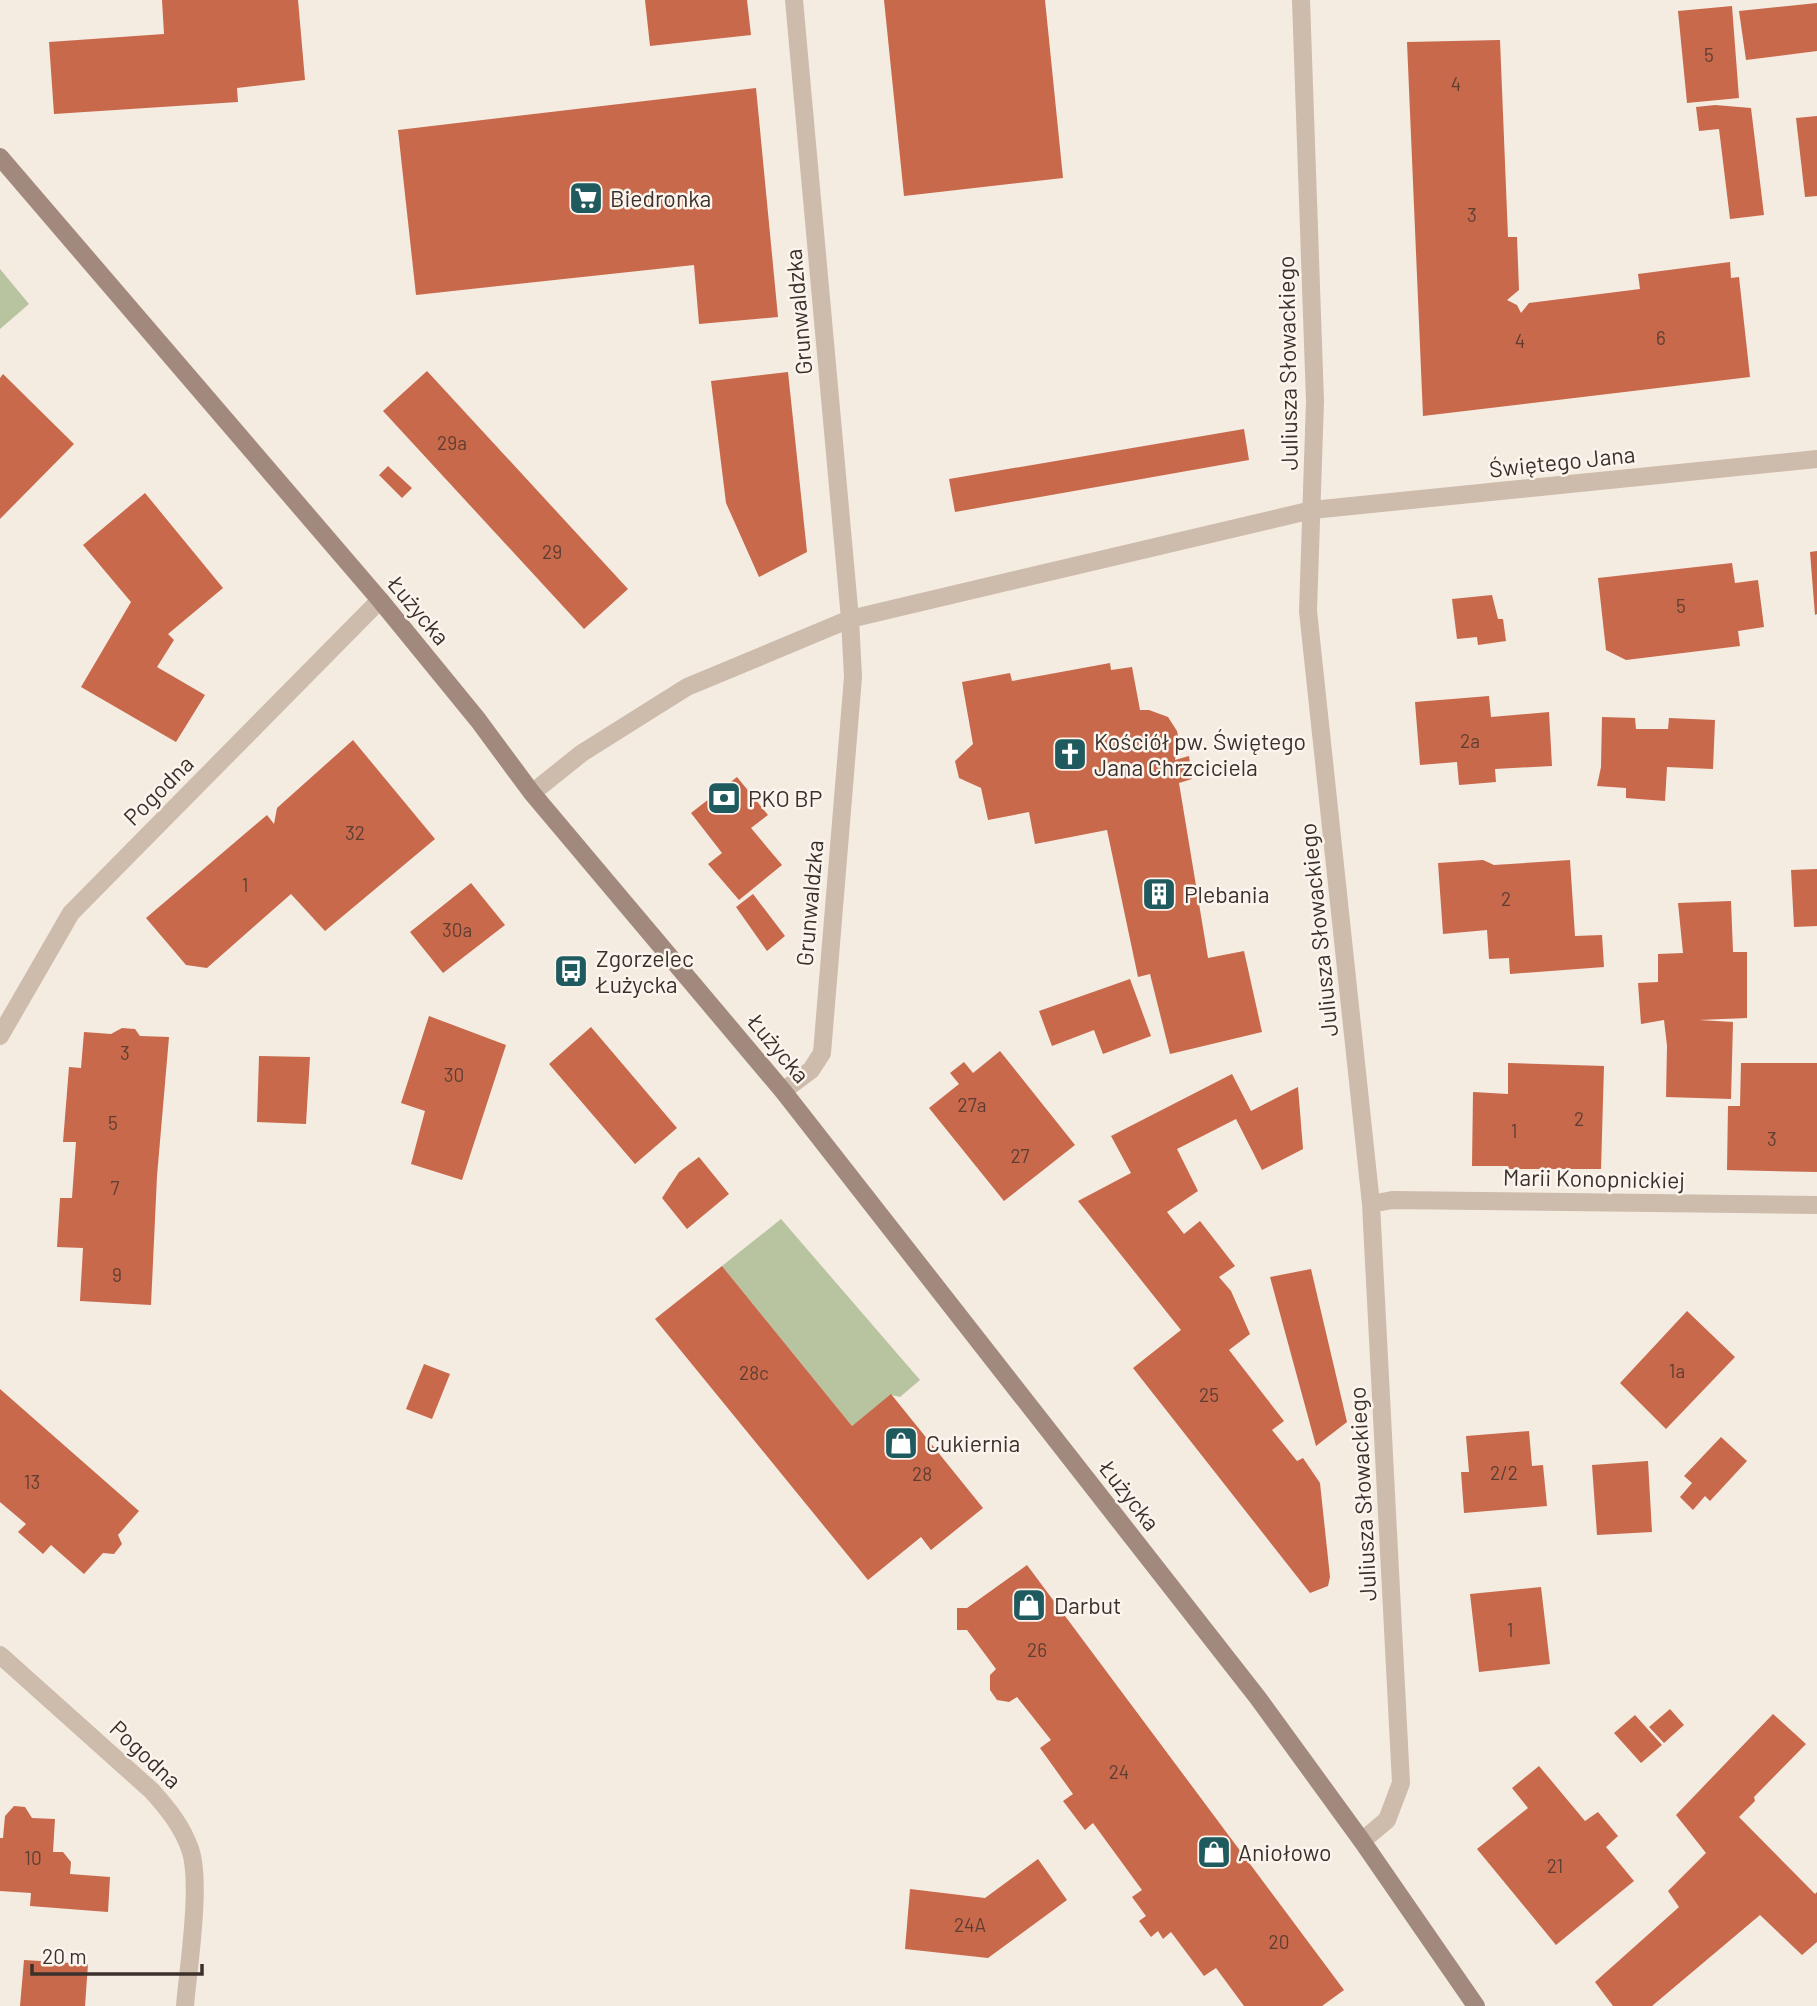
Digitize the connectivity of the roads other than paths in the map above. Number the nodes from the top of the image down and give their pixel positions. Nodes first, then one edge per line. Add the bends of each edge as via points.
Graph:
1 (794, 0) edge
2 (1301, 0) edge
3 (0, 157) edge
4 (1817, 459) edge
5 (1312, 510) junction
6 (380, 600) junction
7 (850, 619) junction
8 (532, 793) junction
9 (0, 1037) edge
10 (783, 1091) junction
11 (1371, 1204) junction
12 (1817, 1205) edge
13 (0, 1655) edge
14 (1362, 1841) junction
15 (185, 2006) edge
16 (1476, 2006) edge

1 - 7 street, Grunwaldzka
2 - 5 street, Juliusza Słowackiego via 1315,401
3 - 6 main road, Łużycka
4 - 5 street, Świętego Jana
5 - 7 street
5 - 11 street, Juliusza Słowackiego via 1308,611
6 - 8 main road, Łużycka
6 - 9 street, Pogodna via 71,913
7 - 8 street via 687,687 582,753
7 - 10 street, Grunwaldzka via 853,677 822,1053 811,1070
8 - 10 main road, Łużycka
10 - 14 main road, Łużycka via 1258,1698
11 - 12 street, Marii Konopnickiej via 1392,1200
11 - 14 street, Juliusza Słowackiego via 1401,1783 1387,1820
13 - 15 street, Pogodna via 175,1816 192,1852 194,1887
14 - 16 main road, Łużycka

